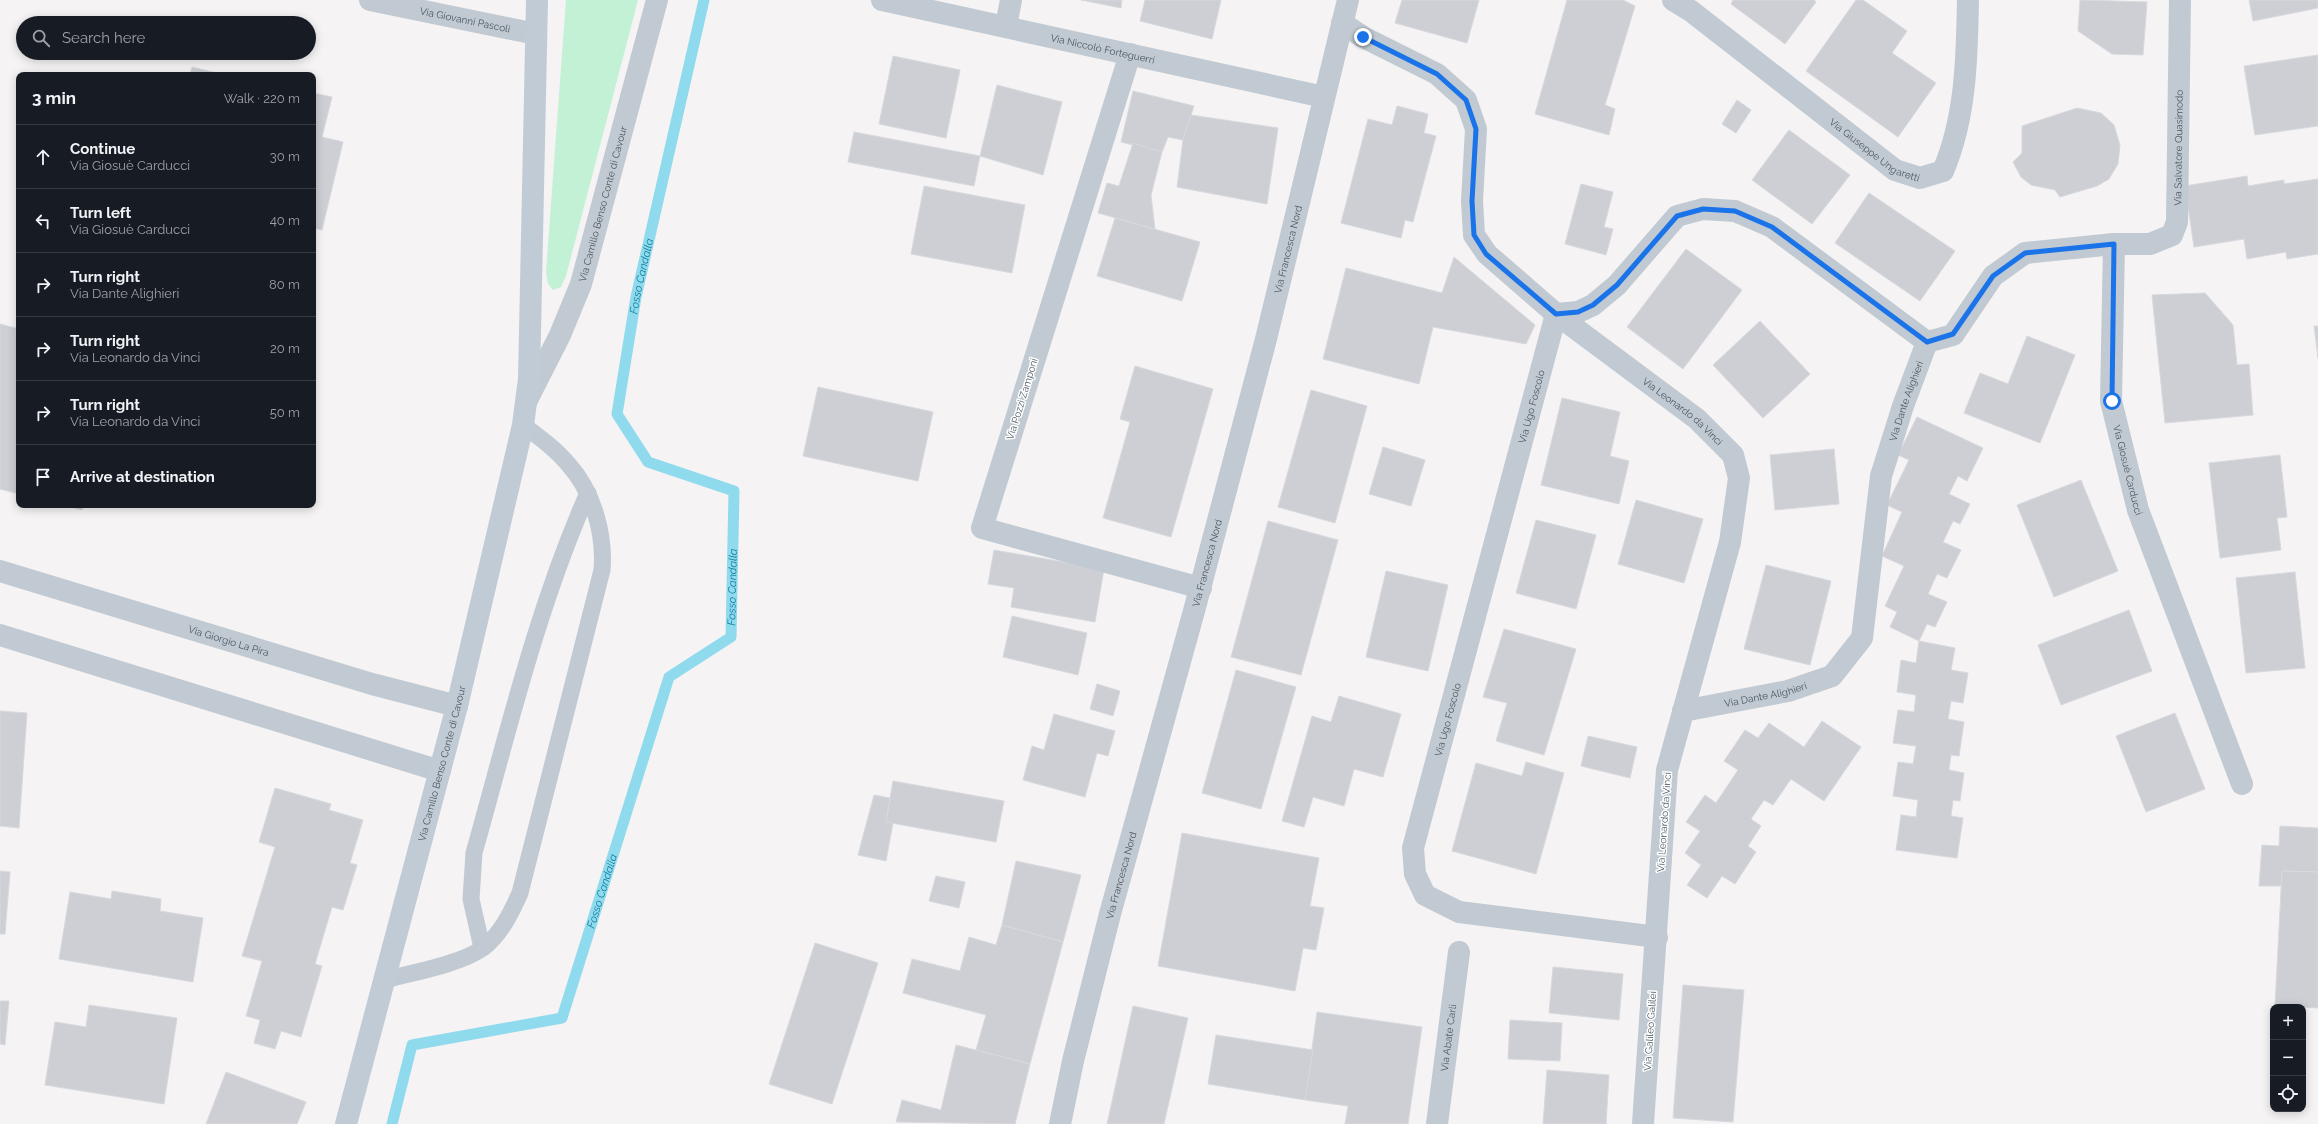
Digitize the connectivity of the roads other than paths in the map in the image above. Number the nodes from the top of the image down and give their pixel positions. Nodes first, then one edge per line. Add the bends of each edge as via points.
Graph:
1 (370, 0) edge
2 (537, 0) edge
3 (657, 0) edge
4 (882, 0) edge
5 (1011, 0) edge
6 (1348, 0) edge
7 (1673, 0) edge
8 (1968, 0) edge
9 (2180, 0) edge
10 (1342, 23) junction
11 (1006, 26) junction
12 (536, 34) junction
13 (1130, 54) junction
14 (1324, 97) junction
15 (2114, 244) junction
16 (1556, 314) junction
17 (1927, 342) junction
18 (526, 400) junction
19 (523, 425) junction
20 (588, 493) junction
21 (0, 571) edge
22 (1201, 588) junction
23 (0, 635) edge
24 (457, 706) junction
25 (1683, 711) junction
26 (440, 771) junction
27 (2242, 784) dead end
28 (1657, 937) junction
29 (482, 948) junction
30 (1459, 952) dead end
31 (384, 980) junction
32 (346, 1124) edge
33 (1060, 1124) edge
34 (1437, 1124) edge
35 (1643, 1124) edge

1 - 12 street, Via Giovanni Pascoli
2 - 12 main road, Via Camillo Benso Conte di Cavour
3 - 18 street, Via Camillo Benso Conte di Cavour via 581,284 560,335
4 - 11 street, Via Niccolò Forteguerri
5 - 11 street
6 - 10 street, Via Francesca Nord
7 - 8 street, Via Giuseppe Ungaretti via 1691,11 1895,170 1920,178 1943,171 1953,148 1966,58
9 - 15 street, Via Salvatore Quasimodo via 2177,222 2172,235 2150,244
10 - 14 street, Via Francesca Nord
10 - 16 street, Via Leonardo da Vinci via 1363,37 1437,74 1466,100 1476,129 1472,201 1474,235 1486,254
11 - 13 street, Via Niccolò Forteguerri
12 - 18 main road, Via Camillo Benso Conte di Cavour via 529,379
13 - 14 street, Via Niccolò Forteguerri
13 - 22 street, Via Pozzi Zamponi via 982,528
14 - 22 street, Via Francesca Nord via 1266,339
15 - 17 street via 2025,253 1993,276 1953,334
15 - 27 street, Via Giosuè Carducci via 2113,408 2138,510
16 - 17 street via 1578,312 1593,305 1617,285 1677,216 1703,209 1735,211 1772,227
16 - 25 street, Via Leonardo da Vinci via 1697,419 1732,455 1739,478 1730,542
16 - 28 street, Via Ugo Foscolo via 1413,848 1415,874 1425,894 1459,912
17 - 25 street, Via Dante Alighieri via 1881,476 1862,638 1832,676 1788,691
18 - 19 main road, Via Camillo Benso Conte di Cavour
19 - 20 lane via 570,465
19 - 24 main road, Via Camillo Benso Conte di Cavour
20 - 29 lane via 551,583 474,854 471,899
20 - 29 lane via 601,544 602,570 520,893 510,916
21 - 24 street, Via Giorgio La Pira via 372,684
22 - 33 street, Via Francesca Nord via 1110,914
23 - 26 street
24 - 26 main road, Via Camillo Benso Conte di Cavour
25 - 28 street, Via Leonardo da Vinci via 1667,770
26 - 31 main road, Via Camillo Benso Conte di Cavour
28 - 35 street, Via Galileo Galilei
29 - 31 lane via 462,958
30 - 34 street, Via Abate Carli
31 - 32 main road, Via Camillo Benso Conte di Cavour

